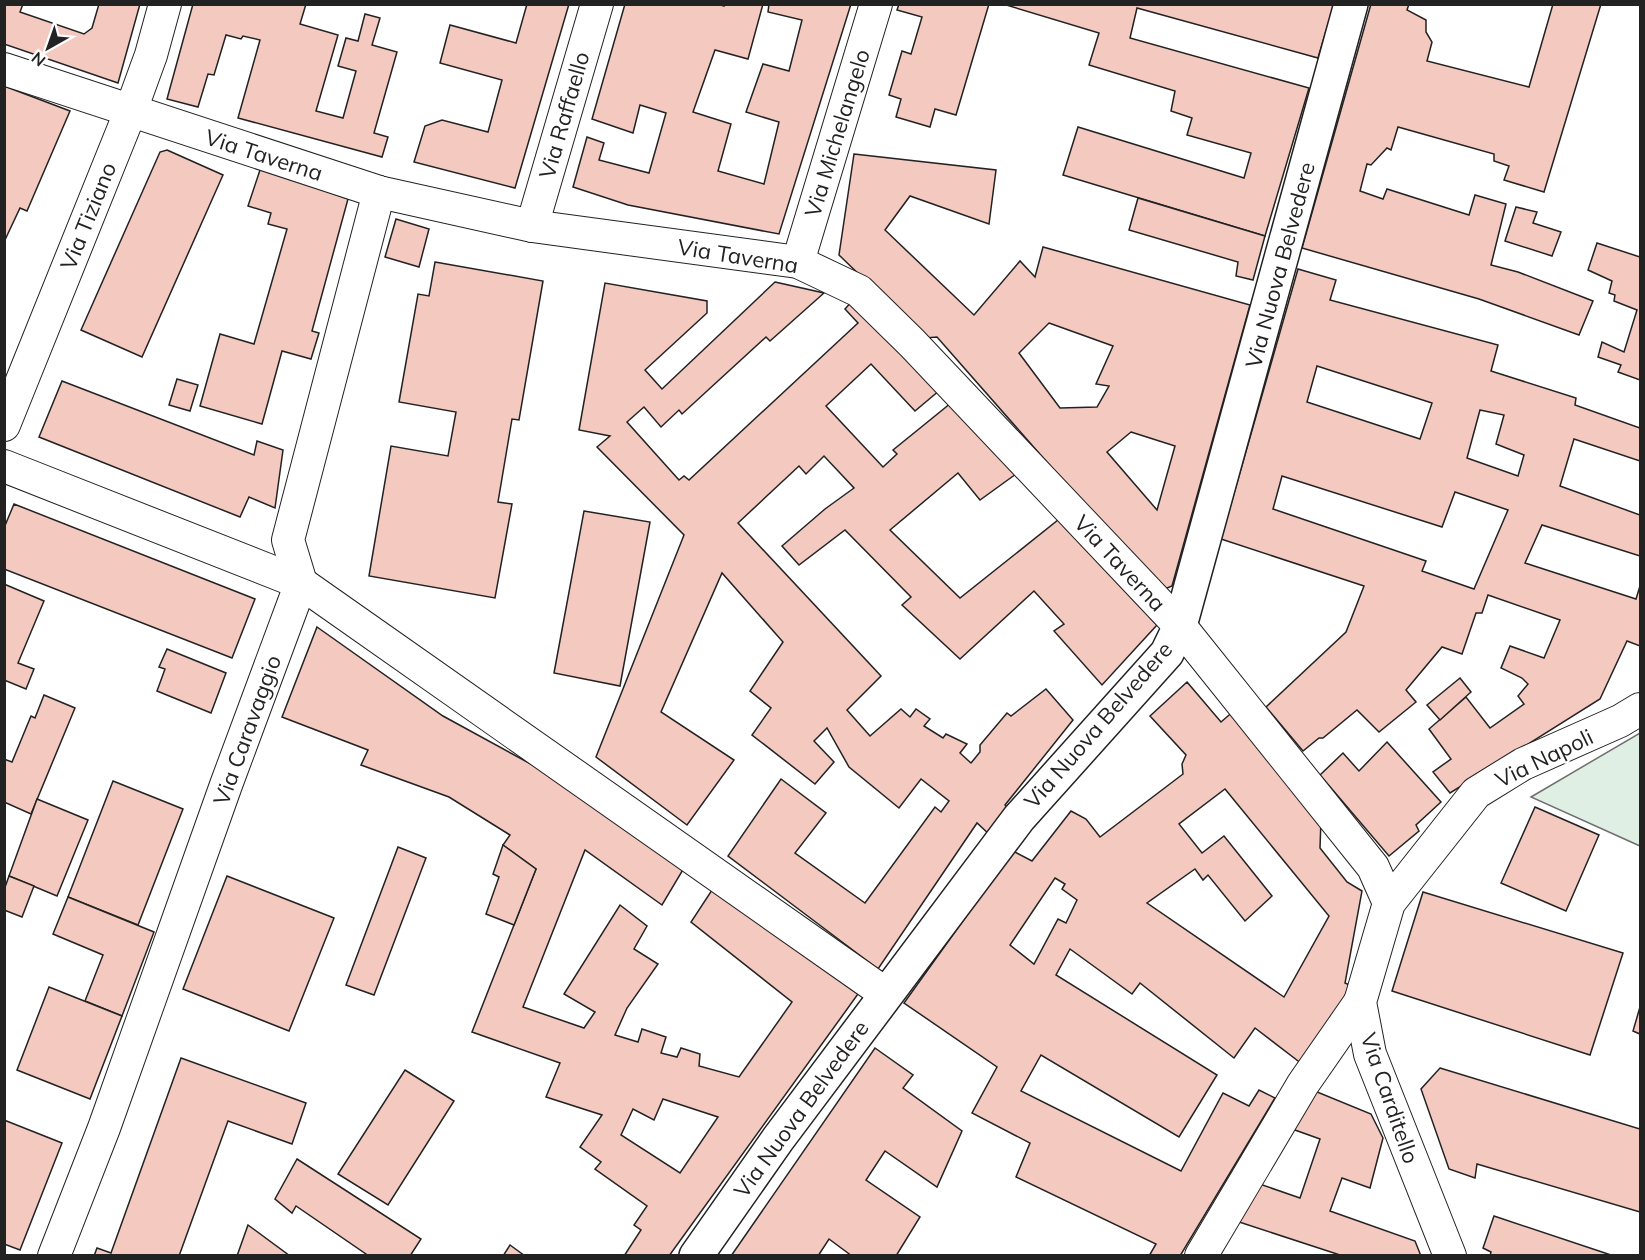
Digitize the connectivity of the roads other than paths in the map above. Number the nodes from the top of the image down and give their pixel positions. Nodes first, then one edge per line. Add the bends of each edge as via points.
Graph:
1 (165, 4) edge
2 (597, 4) edge
3 (876, 4) edge
4 (1352, 4) edge
5 (4, 69) edge
6 (131, 110) junction
7 (379, 192) junction
8 (532, 226) junction
9 (798, 262) junction
10 (4, 425) edge
11 (4, 466) edge
12 (301, 583) junction
13 (1180, 626) junction
14 (1641, 709) edge
15 (1389, 903) junction
16 (886, 994) junction
17 (1360, 1002) junction
18 (54, 1256) edge
19 (696, 1256) edge
20 (1201, 1256) edge
21 (1449, 1256) edge

1 - 6 street, Via Tiziano
2 - 8 street, Via Raffaello
3 - 9 street, Via Michelangelo
4 - 13 street, Via Nuova Belvedere
5 - 6 street, Via Taverna
6 - 7 street, Via Taverna
6 - 10 street, Via Tiziano
7 - 8 street, Via Taverna
7 - 12 street via 288,540
8 - 9 street, Via Taverna
9 - 13 street, Via Taverna via 859,291
11 - 12 street
12 - 16 street
12 - 18 street, Via Caravaggio
13 - 15 street, Via Taverna via 1373,867
13 - 16 street, Via Nuova Belvedere via 1167,653 1019,818
14 - 15 street, Via Napoli via 1523,764 1476,793
15 - 17 street, Via Carditello
16 - 19 street, Via Nuova Belvedere
17 - 20 street via 1303,1084
17 - 21 street, Via Carditello via 1370,1054

